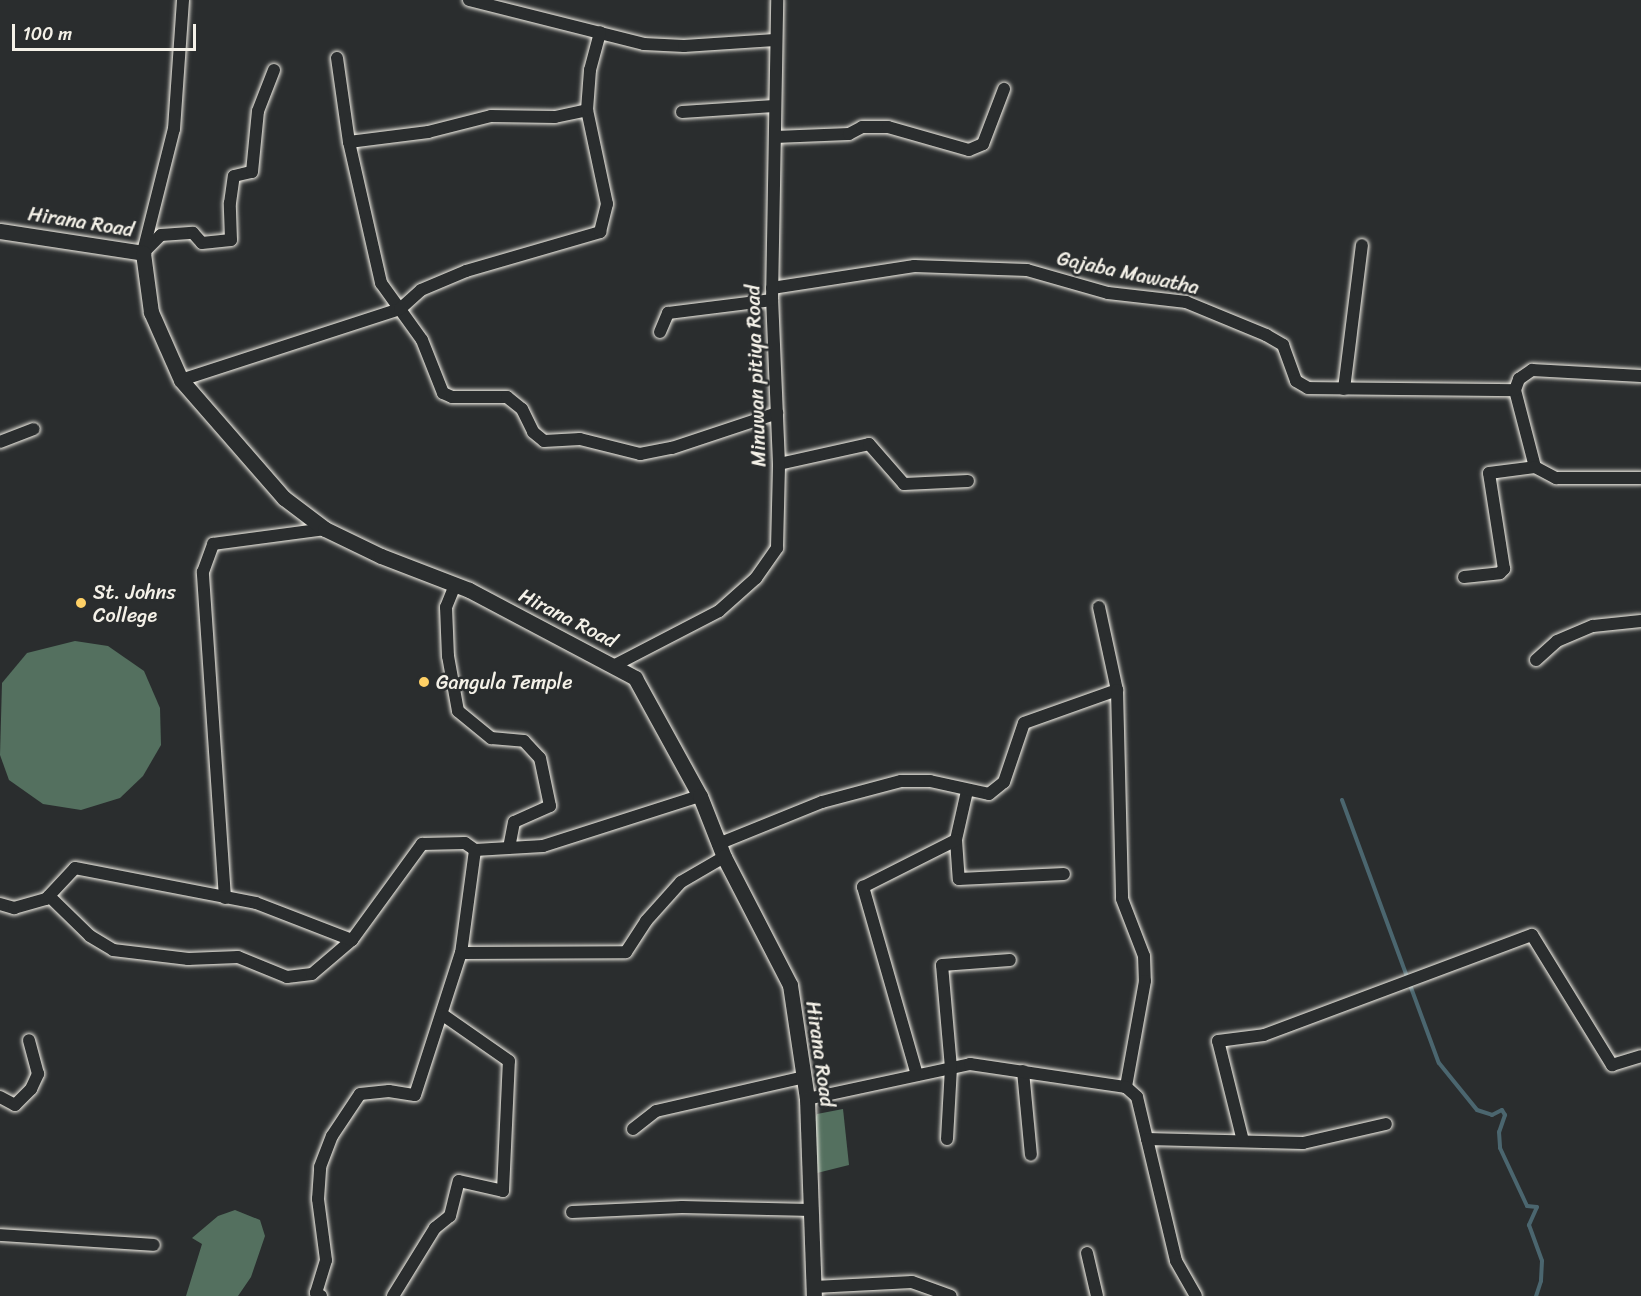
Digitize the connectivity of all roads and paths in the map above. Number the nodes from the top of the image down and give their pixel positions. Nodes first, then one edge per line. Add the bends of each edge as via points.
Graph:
1 (183, 0) edge
2 (469, 0) edge
3 (777, 0) edge
4 (600, 32) junction
5 (775, 40) junction
6 (337, 58) dead end
7 (274, 70) dead end
8 (1004, 89) dead end
9 (774, 106) junction
10 (587, 110) junction
11 (682, 112) dead end
12 (775, 137) junction
13 (349, 142) junction
14 (0, 231) edge
15 (1362, 245) dead end
16 (143, 253) junction
17 (772, 294) junction
18 (400, 309) junction
19 (660, 332) dead end
20 (1641, 376) edge
21 (181, 380) junction
22 (1344, 389) junction
23 (1515, 390) junction
24 (777, 413) junction
25 (34, 429) dead end
26 (0, 442) edge
27 (779, 464) junction
28 (1535, 467) junction
29 (1641, 478) edge
30 (968, 481) dead end
31 (325, 529) junction
32 (1464, 577) dead end
33 (456, 585) junction
34 (1099, 607) dead end
35 (1641, 621) edge
36 (1536, 660) dead end
37 (615, 665) junction
38 (1117, 690) junction
39 (966, 791) junction
40 (700, 796) junction
41 (956, 840) junction
42 (508, 848) junction
43 (475, 850) junction
44 (721, 850) junction
45 (1064, 874) dead end
46 (49, 896) junction
47 (225, 898) junction
48 (0, 904) edge
49 (352, 940) junction
50 (461, 953) junction
51 (1010, 960) dead end
52 (442, 1015) junction
53 (29, 1040) dead end
54 (1641, 1056) edge
55 (951, 1068) junction
56 (1023, 1071) junction
57 (917, 1075) junction
58 (804, 1077) junction
59 (1126, 1087) junction
60 (0, 1097) edge
61 (807, 1099) junction
62 (1386, 1124) dead end
63 (633, 1129) dead end
64 (947, 1138) dead end
65 (1147, 1139) junction
66 (1243, 1142) junction
67 (1031, 1155) dead end
68 (811, 1210) junction
69 (572, 1212) dead end
70 (0, 1235) edge
71 (154, 1245) dead end
72 (1087, 1253) dead end
73 (814, 1291) edge
74 (316, 1295) edge
75 (393, 1296) edge
76 (951, 1296) edge
77 (1097, 1296) edge
78 (1196, 1296) edge

1 - 16 street via 174,129
2 - 4 street
3 - 5 street, Minuwan pitiya Road
4 - 5 street via 644,44 684,46
4 - 10 street via 590,70
5 - 9 street, Minuwan pitiya Road
6 - 13 street
7 - 16 street via 258,111 252,172 234,176 231,240 202,243 193,233 161,235
8 - 12 street via 983,144 969,150 888,127 862,127 849,134
9 - 11 street
9 - 12 street, Minuwan pitiya Road
10 - 13 street via 555,117 491,116 428,132
10 - 18 street via 607,204 600,232 466,271 421,290
12 - 17 street, Minuwan pitiya Road
13 - 18 street via 381,283
14 - 16 street, Hirana Road
15 - 22 street
16 - 21 street, Hirana Road via 151,312
17 - 19 street, Gajaba Mawatha via 669,313
17 - 22 street, Gajaba Mawatha via 914,266 1027,270 1108,293 1186,302 1283,345 1296,381 1308,388
17 - 24 street, Minuwan pitiya Road
18 - 21 street
18 - 24 street via 422,340 443,393 452,397 507,397 522,409 533,432 544,441 580,439 640,454 672,448
20 - 23 street via 1532,370 1519,379
21 - 31 street, Hirana Road via 284,498
22 - 23 street, Gajaba Mawatha
23 - 28 street
24 - 27 street, Minuwan pitiya Road
25 - 26 street
27 - 30 street via 869,444 904,484
27 - 37 street, Minuwan pitiya Road via 777,548 756,578 719,611
28 - 29 street via 1556,478
28 - 32 street via 1489,473 1504,569
31 - 33 street, Hirana Road
31 - 47 street via 213,544 203,572
33 - 37 street, Hirana Road
33 - 42 street via 446,607 448,656 458,711 492,738 524,741 540,758 550,806 514,822
34 - 38 street
35 - 36 street via 1593,626 1557,641
37 - 40 street, Hirana Road via 636,678
38 - 39 street via 1024,723 1004,782 989,794
38 - 59 street via 1122,899 1144,956 1145,981
39 - 41 street
39 - 44 street via 930,781 901,781 822,802
40 - 42 street via 543,846
40 - 44 street, Hirana Road
41 - 45 street via 959,879
41 - 57 street via 863,887
42 - 43 street
43 - 49 street via 465,843 422,844
43 - 50 street
44 - 50 street via 681,882 646,921 626,952
44 - 58 street, Hirana Road via 790,985
46 - 47 street via 75,868
46 - 48 street via 14,908
46 - 49 street via 90,936 113,950 188,959 238,957 286,977 312,974
47 - 49 street via 255,903
50 - 52 street
51 - 55 street via 942,965
52 - 74 street via 415,1095 389,1091 360,1094 332,1136 320,1167 318,1199 326,1260
52 - 75 street via 509,1061 502,1191 459,1181 450,1216 435,1228
53 - 60 street via 38,1074 31,1089 15,1105
54 - 66 street via 1612,1065 1532,935 1264,1035 1218,1041
55 - 56 street via 970,1064
55 - 57 street
55 - 64 street
56 - 59 street
56 - 67 street
57 - 61 street
58 - 61 street, Hirana Road
58 - 63 street via 656,1112
59 - 65 street via 1137,1097
61 - 68 street, Hirana Road
62 - 66 street via 1302,1143
65 - 66 street
65 - 78 street via 1176,1261
68 - 69 street via 682,1207
68 - 73 street, Hirana Road
70 - 71 street
72 - 77 street
73 - 76 street via 912,1282

